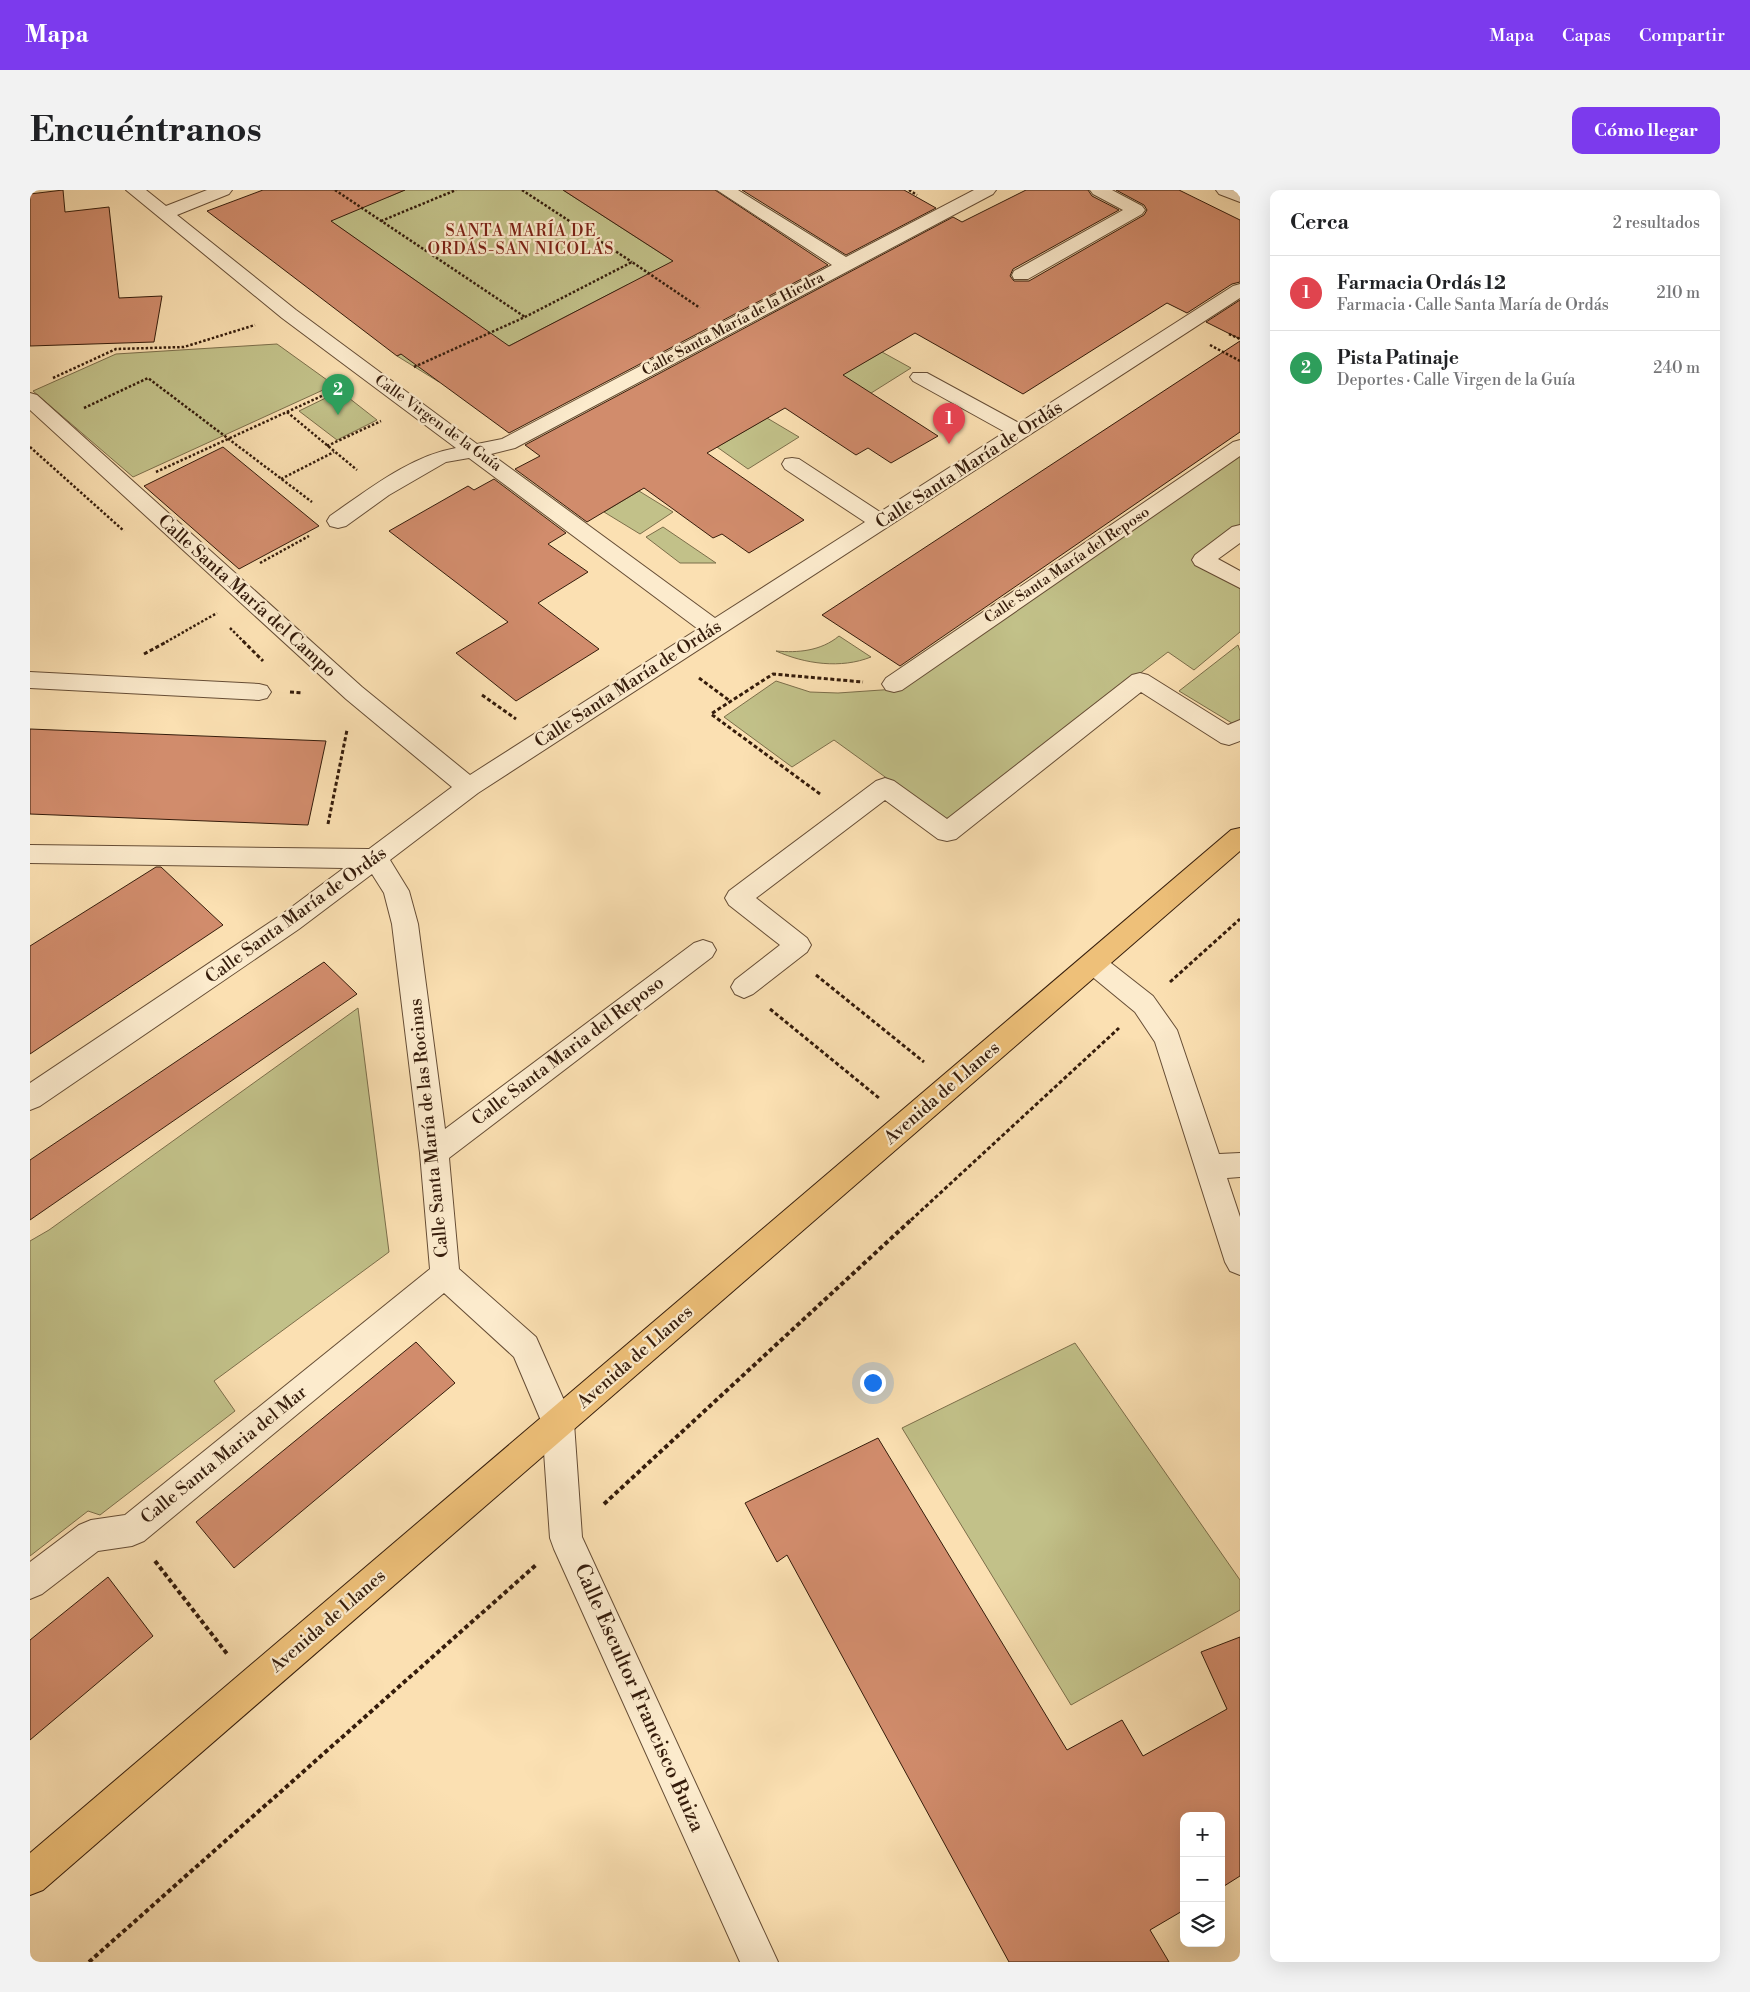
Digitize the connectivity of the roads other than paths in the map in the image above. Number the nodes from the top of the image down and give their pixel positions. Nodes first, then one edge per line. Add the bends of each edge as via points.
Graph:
1 (135, 190) edge
2 (223, 190) edge
3 (726, 190) edge
4 (987, 190) edge
5 (1099, 190) edge
6 (165, 214) junction
7 (845, 265) junction
8 (1021, 275) dead end
9 (1240, 290) edge
10 (920, 377) dead end
11 (30, 399) edge
12 (1020, 432) junction
13 (1240, 446) edge
14 (476, 451) junction
15 (792, 464) dead end
16 (338, 522) road end
17 (881, 522) junction
18 (1240, 532) edge
19 (1240, 581) edge
20 (714, 629) junction
21 (30, 680) edge
22 (894, 684) road end
23 (259, 692) dead end
24 (1240, 728) edge
25 (469, 787) junction
26 (1240, 837) edge
27 (30, 854) edge
28 (376, 859) junction
29 (703, 950) dead end
30 (1093, 963) junction
31 (744, 987) road end
32 (30, 1098) edge
33 (434, 1153) junction
34 (1240, 1165) edge
35 (1209, 1167) junction
36 (1240, 1262) edge
37 (445, 1275) junction
38 (558, 1423) junction
39 (30, 1582) edge
40 (30, 1877) edge
41 (759, 1962) edge

1 - 6 street, Calle Virgen de la Guía
2 - 6 street
3 - 7 street
4 - 7 street, Calle Santa María de la Hiedra
5 - 8 street via 1136,210
6 - 14 street, Calle Virgen de la Guía via 289,314
7 - 14 street, Calle Santa María de la Hiedra via 508,444
9 - 12 street, Calle Santa María de Ordás
10 - 12 street
11 - 25 street, Calle Santa María del Campo via 354,693
12 - 17 street, Calle Santa María de Ordás
13 - 22 street, Calle Santa María del Reposo
14 - 16 street via 440,457 382,490
14 - 20 street, Calle Virgen de la Guía
15 - 17 street
17 - 20 street, Calle Santa María de Ordás
18 - 19 street via 1203,560
20 - 25 street, Calle Santa María de Ordás
21 - 23 street
24 - 31 street via 1229,737 1140,681 947,832 885,787 738,898 798,945
25 - 28 street, Calle Santa María de Ordás
26 - 30 main road, Avenida de Llanes
27 - 28 street
28 - 32 street, Calle Santa María de Ordás via 290,922
28 - 33 street, Calle Santa María de las Rocinas via 396,891 405,924
29 - 33 street, Calle Santa Maria del Reposo
30 - 35 street via 1144,1004 1167,1038
30 - 38 main road, Avenida de Llanes
33 - 37 street, Calle Santa María de las Rocinas
34 - 35 street
35 - 36 street
37 - 38 street, Calle Santa María de las Rocinas via 525,1347
37 - 39 street, Calle Santa Maria del Mar via 132,1530 91,1536
38 - 40 main road, Avenida de Llanes
38 - 41 street, Calle Escultor Francisco Buiza via 566,1538

